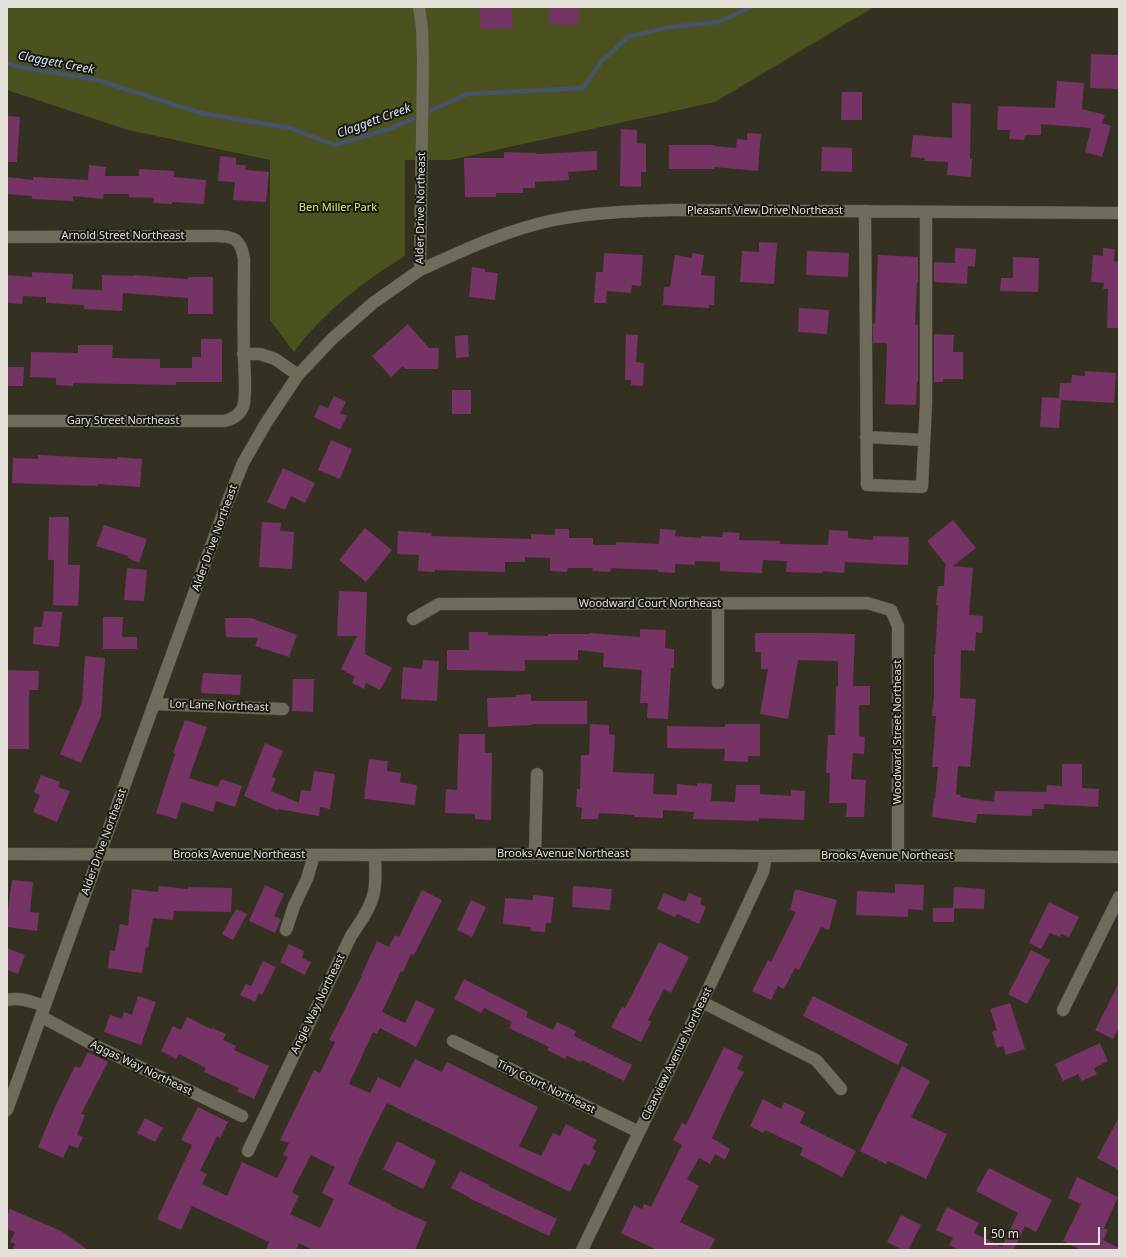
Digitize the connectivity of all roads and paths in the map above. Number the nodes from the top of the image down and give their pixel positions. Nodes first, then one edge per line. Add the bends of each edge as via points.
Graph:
1 (419, 7) edge
2 (865, 211) junction
3 (926, 212) junction
4 (1119, 213) edge
5 (7, 237) edge
6 (420, 270) junction
7 (244, 354) junction
8 (298, 375) junction
9 (7, 421) edge
10 (866, 437) junction
11 (924, 440) junction
12 (718, 604) junction
13 (891, 610) joint
14 (413, 619) dead end
15 (718, 683) dead end
16 (155, 704) junction
17 (284, 709) dead end
18 (537, 774) dead end
19 (7, 854) edge
20 (100, 854) junction
21 (535, 854) junction
22 (314, 855) junction
23 (375, 855) junction
24 (898, 855) junction
25 (766, 856) junction
26 (1119, 857) edge
27 (1119, 897) edge
28 (286, 930) dead end
29 (7, 1000) edge
30 (702, 1002) junction
31 (1064, 1010) dead end
32 (43, 1011) junction
33 (453, 1041) dead end
34 (841, 1089) dead end
35 (8, 1103) edge
36 (242, 1116) dead end
37 (639, 1132) junction
38 (248, 1151) dead end
39 (583, 1249) edge

1 - 6 street, Alder Drive Northeast via 424,62
2 - 3 street, Pleasant View Drive Northeast
2 - 6 street, Pleasant View Drive Northeast via 675,210 622,211 577,216 517,230 476,244
2 - 10 street
3 - 4 street, Pleasant View Drive Northeast
3 - 11 street
5 - 7 street, Arnold Street Northeast via 228,236 242,249 244,259
6 - 8 street, Alder Drive Northeast via 373,303
7 - 8 street via 260,354 275,359
7 - 9 street, Gary Street Northeast via 245,401 243,409 230,420
8 - 16 street, Alder Drive Northeast via 243,463
10 - 11 street
10 - 11 street via 867,486 922,487
12 - 13 street, Woodward Court Northeast via 867,603
12 - 14 street, Woodward Court Northeast via 439,604
12 - 15 street
13 - 24 street, Woodward Street Northeast via 898,626
16 - 17 street, Lor Lane Northeast
16 - 20 street, Alder Drive Northeast
18 - 21 street
19 - 20 street, Brooks Avenue Northeast
20 - 22 street, Brooks Avenue Northeast
20 - 32 street, Alder Drive Northeast
21 - 23 street, Brooks Avenue Northeast
21 - 25 street, Brooks Avenue Northeast
22 - 23 street, Brooks Avenue Northeast
22 - 28 street
23 - 38 street, Angie Way Northeast via 374,890 368,909 350,936
24 - 25 street, Brooks Avenue Northeast
24 - 26 street, Brooks Avenue Northeast
25 - 30 street, Clearview Avenue Northeast via 763,872
27 - 31 street
29 - 32 street, Aggas Way Northeast via 29,1001
30 - 34 street via 816,1060
30 - 37 street, Clearview Avenue Northeast
32 - 35 street, Alder Drive Northeast
32 - 36 street, Aggas Way Northeast via 92,1044
33 - 37 street, Tiny Court Northeast
37 - 39 street, Clearview Avenue Northeast

